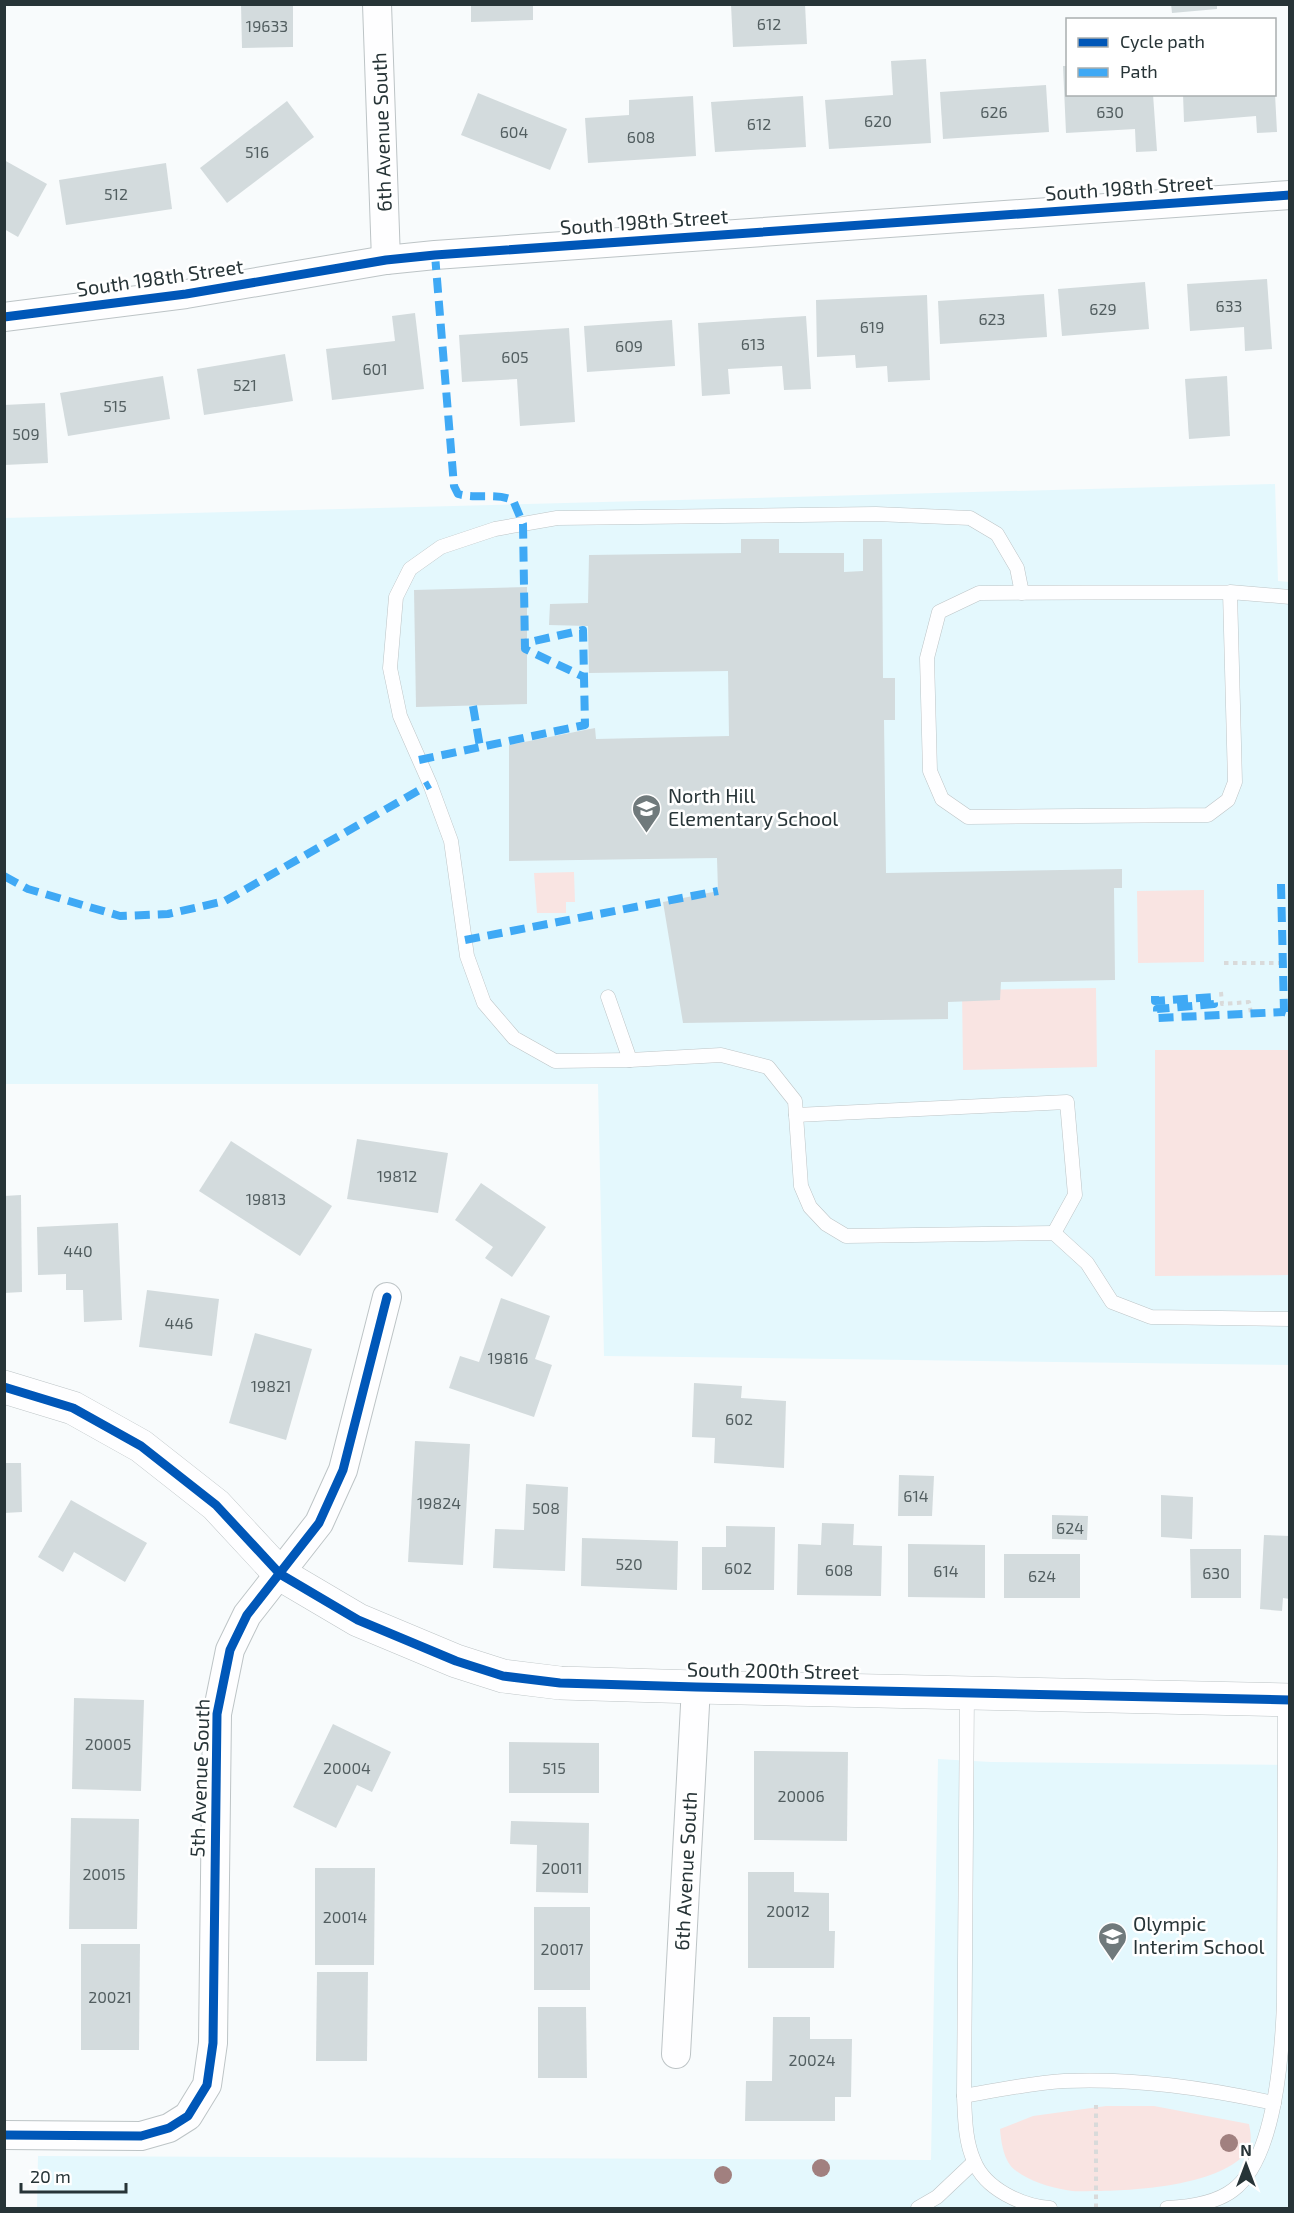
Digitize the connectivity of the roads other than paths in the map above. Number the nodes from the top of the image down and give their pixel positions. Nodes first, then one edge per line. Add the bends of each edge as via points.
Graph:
1 (377, 4) edge
2 (1290, 195) edge
3 (386, 260) junction
4 (4, 316) edge
5 (1230, 592) junction
6 (1022, 593) junction
7 (1290, 597) edge
8 (608, 997) dead end
9 (630, 1060) junction
10 (796, 1115) junction
11 (1054, 1233) junction
12 (387, 1297) dead end
13 (1290, 1319) edge
14 (4, 1387) edge
15 (280, 1574) junction
16 (696, 1687) junction
17 (967, 1693) junction
18 (1287, 1700) edge
19 (1287, 1905) edge
20 (1286, 2050) edge
21 (676, 2054) dead end
22 (964, 2096) junction
23 (1274, 2103) junction
24 (4, 2135) edge
25 (974, 2162) junction
26 (918, 2208) edge
27 (1050, 2208) edge
28 (1167, 2208) edge

1 - 3 street, 6th Avenue South
2 - 3 street, South 198th Street
3 - 4 street, South 198th Street via 186,294
5 - 6 lane
5 - 6 lane via 1235,782 1228,800 1208,815 968,817 942,799 930,771 927,658 939,612 979,593
5 - 7 lane
6 - 9 lane via 1017,568 997,534 970,518 876,514 557,518 495,529 441,547 410,569 396,597 390,668 400,716 451,841 467,956 484,1003 514,1038 555,1061
8 - 9 lane
9 - 10 lane via 721,1055 768,1067 795,1101
10 - 11 lane via 801,1186 818,1216 846,1236
10 - 11 lane via 1067,1102 1075,1195
11 - 13 lane via 1087,1263 1112,1302 1132,1312 1151,1317
12 - 15 street, 5th Avenue South via 344,1470 319,1523
14 - 15 street, South 200th Street via 73,1408 141,1446 216,1505
15 - 16 street, South 200th Street via 358,1620 503,1676 560,1683
15 - 24 street, 5th Avenue South via 247,1615 230,1650 217,1714 213,2043 207,2085 188,2115 169,2128 141,2136
16 - 17 street, South 200th Street
16 - 21 street, 6th Avenue South
17 - 18 street, South 200th Street
17 - 22 lane
18 - 19 lane
19 - 20 lane
20 - 23 lane
22 - 23 lane via 1051,2082 1096,2081 1169,2084
22 - 25 lane via 966,2133
23 - 28 lane via 1258,2157 1232,2191 1185,2207
25 - 26 lane via 937,2197
25 - 27 lane via 988,2182 1013,2199

